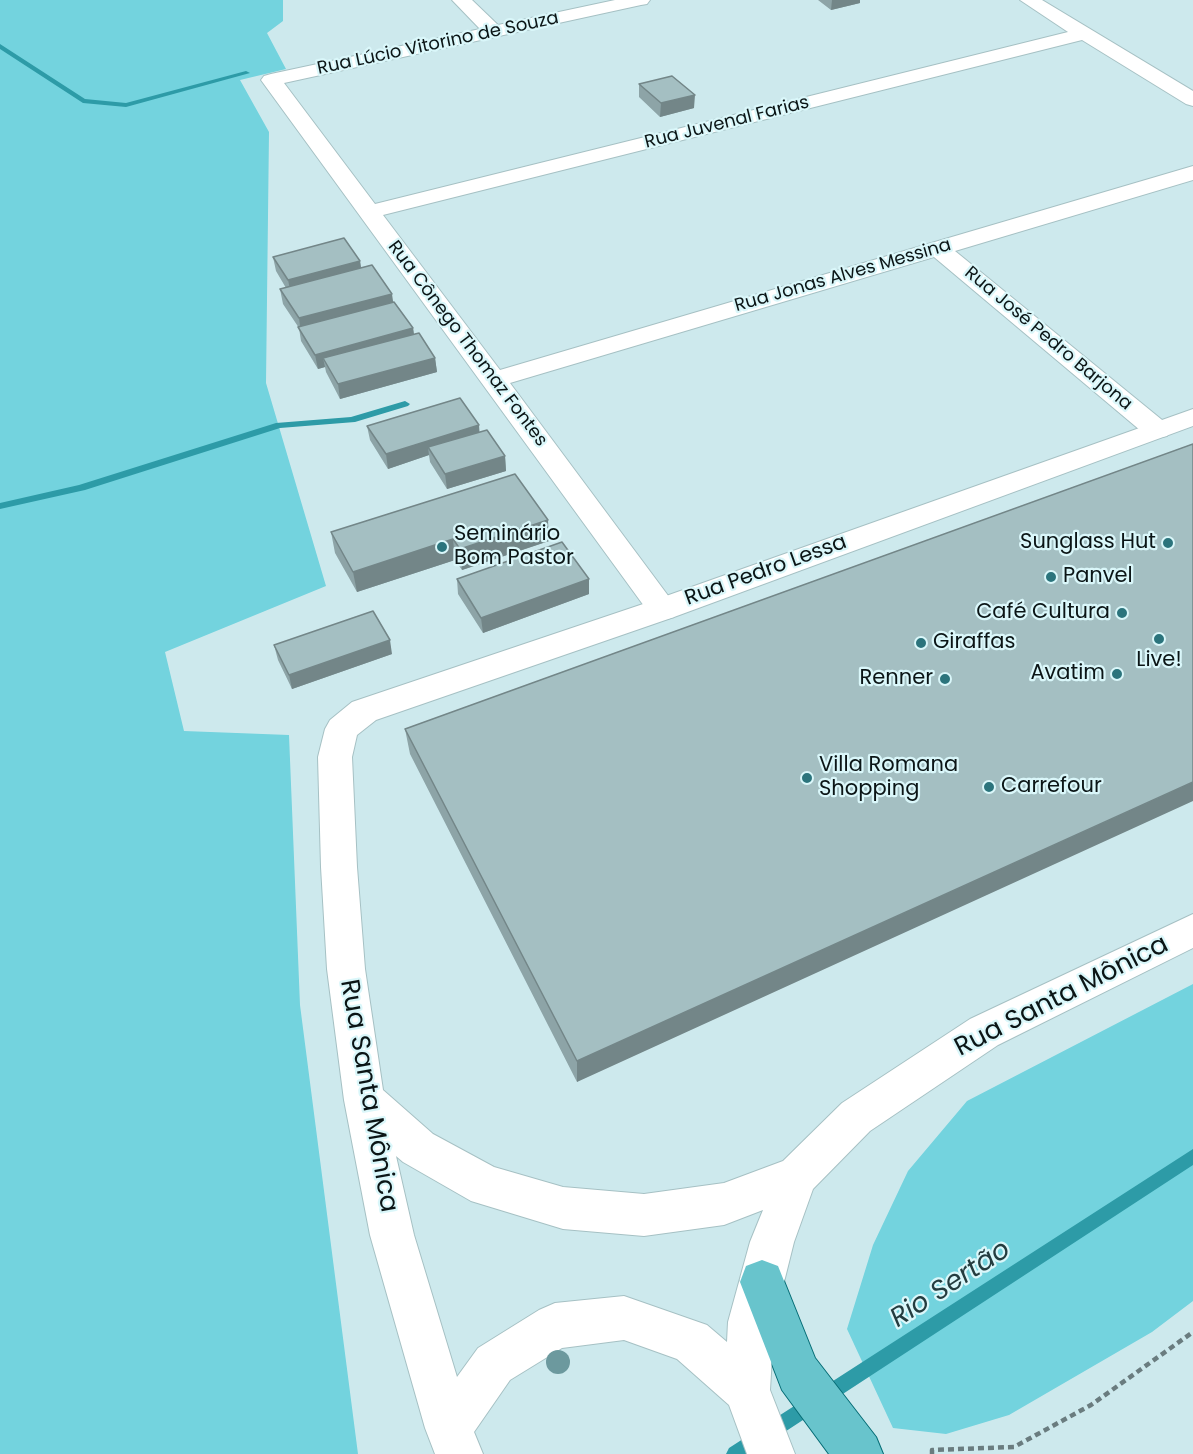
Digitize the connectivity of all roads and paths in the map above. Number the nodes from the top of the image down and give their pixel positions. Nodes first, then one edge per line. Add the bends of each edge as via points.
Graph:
1 (461, 0) edge
2 (640, 0) edge
3 (1029, 0) edge
4 (494, 32) junction
5 (1084, 34) junction
6 (271, 80) joint
7 (1193, 100) edge
8 (1190, 177) edge
9 (369, 212) junction
10 (938, 248) junction
11 (493, 380) junction
12 (1193, 417) edge
13 (1158, 430) junction
14 (663, 609) junction
15 (342, 729) joint
16 (1193, 930) edge
17 (364, 1100) junction
18 (797, 1176) junction
19 (762, 1282) junction
20 (1193, 1332) edge
21 (747, 1390) junction
22 (454, 1441) edge
23 (771, 1454) edge
24 (859, 1454) edge
25 (932, 1454) edge

1 - 4 street
2 - 4 street, Rua Lúcio Vitorino de Souza
3 - 5 street
4 - 6 street, Rua Lúcio Vitorino de Souza
5 - 7 street
5 - 9 street, Rua Juvenal Farias
6 - 9 street, Rua Cônego Thomaz Fontes
8 - 10 street, Rua Jonas Alves Messina
9 - 11 street, Rua Cônego Thomaz Fontes
10 - 11 street, Rua Jonas Alves Messina
10 - 13 street, Rua José Pedro Barjona
11 - 14 street, Rua Cônego Thomaz Fontes
12 - 13 street, Rua Pedro Lessa
13 - 14 street, Rua Pedro Lessa
14 - 15 street, Rua Pedro Lessa via 364,711
15 - 17 street, Rua Santa Mônica via 335,757 339,867 346,969
16 - 18 street, Rua Santa Mônica via 984,1032 856,1117
17 - 18 street via 418,1148 486,1186 563,1208 644,1215 724,1204
17 - 22 street, Rua Santa Mônica via 393,1235
18 - 19 street, Rua Santa Mônica via 772,1242
19 - 21 street, Rua Santa Mônica via 752,1322
19 - 24 main road via 798,1374
20 - 25 path via 1091,1406 1014,1447 932,1450
21 - 22 street via 691,1341 624,1318 555,1326 494,1364
21 - 23 street

